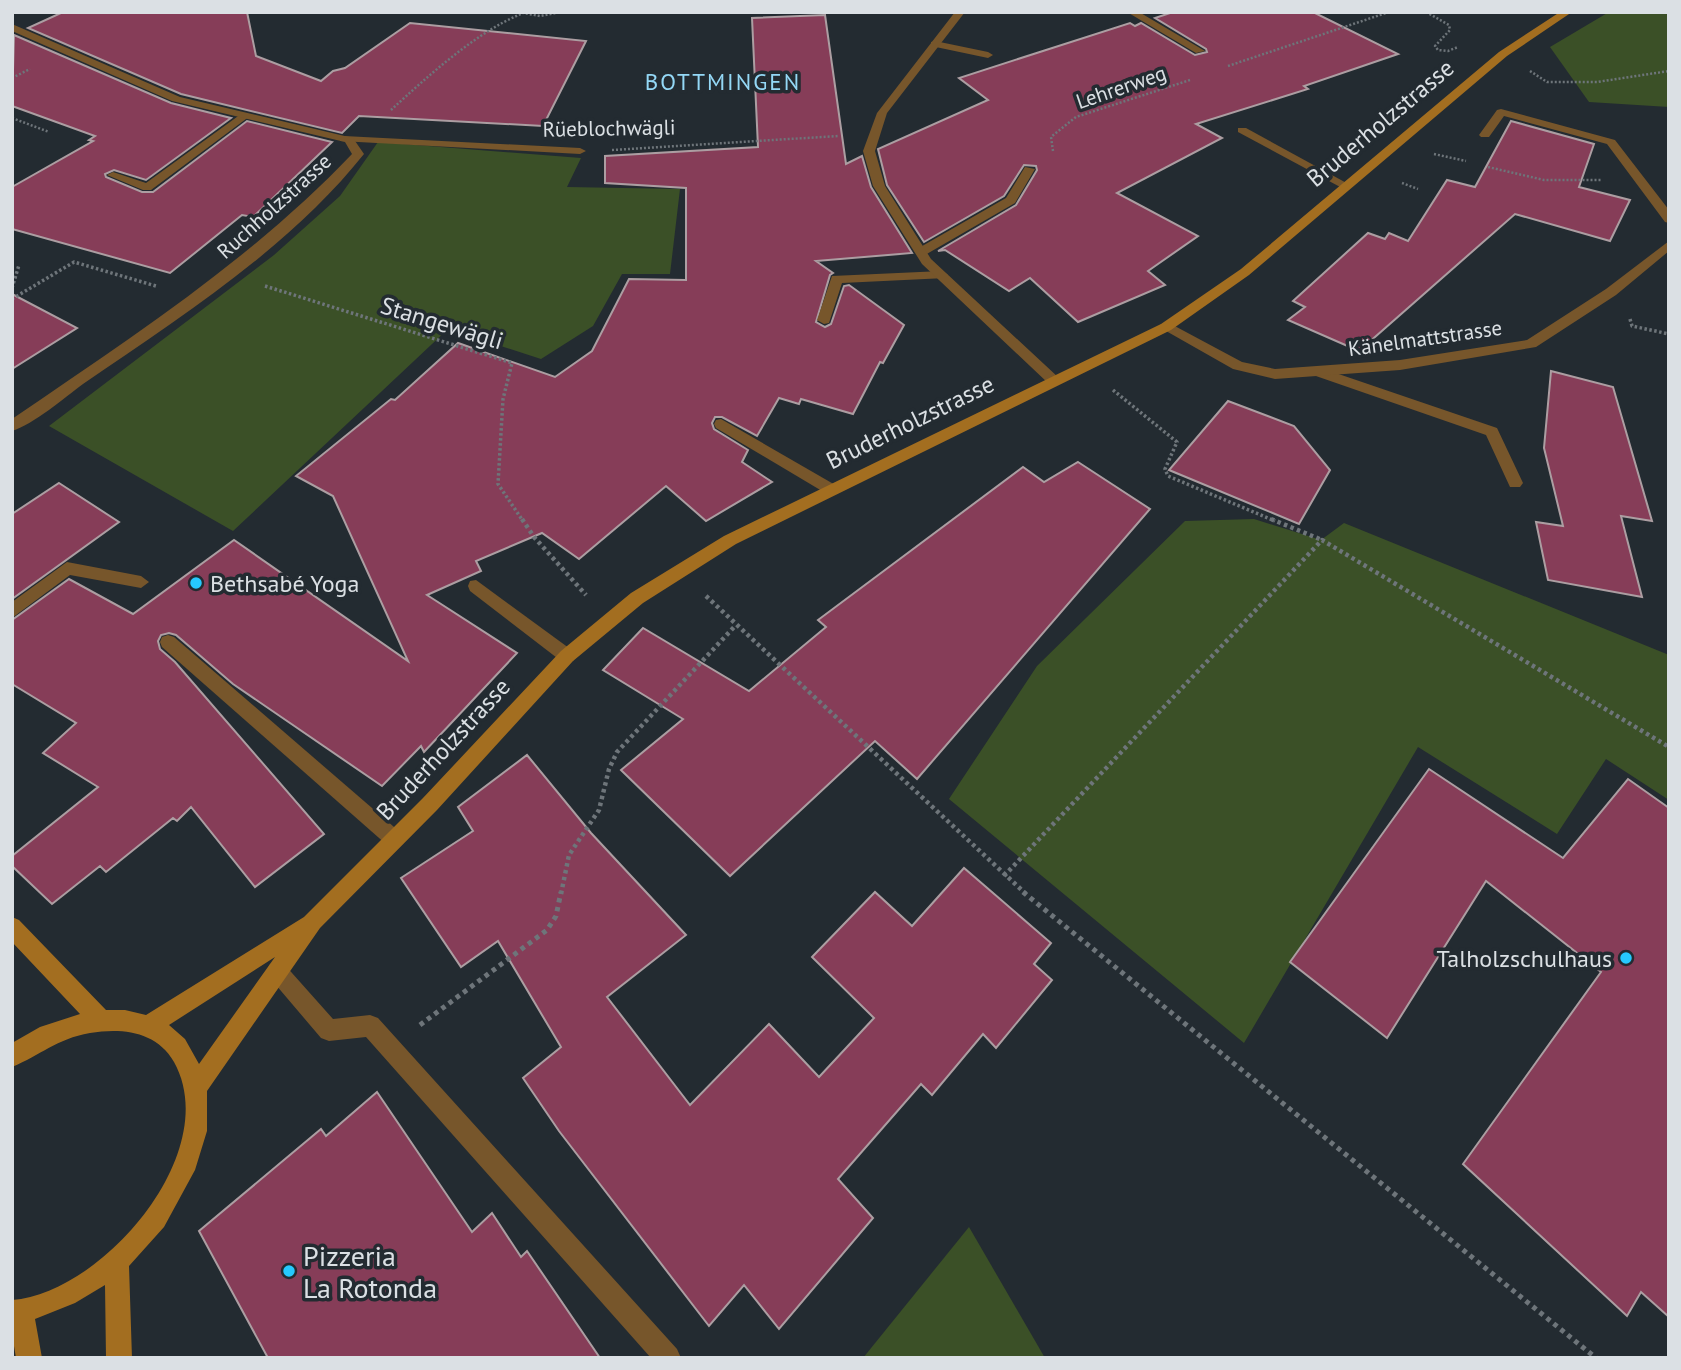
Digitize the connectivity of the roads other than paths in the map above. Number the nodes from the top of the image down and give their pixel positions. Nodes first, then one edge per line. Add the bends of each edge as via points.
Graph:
1 (960, 12) edge
2 (1132, 12) edge
3 (1567, 12) edge
4 (12, 27) edge
5 (934, 44) junction
6 (1200, 51) dead end
7 (988, 55) dead end
8 (245, 116) junction
9 (1242, 130) dead end
10 (1485, 135) dead end
11 (344, 139) junction
12 (580, 151) road end
13 (1029, 169) dead end
14 (113, 174) dead end
15 (1346, 186) junction
16 (1669, 219) edge
17 (1669, 245) edge
18 (921, 252) junction
19 (942, 275) junction
20 (824, 320) dead end
21 (1166, 327) junction
22 (1318, 372) junction
23 (1054, 381) junction
24 (721, 424) dead end
25 (12, 426) edge
26 (1515, 483) dead end
27 (832, 490) junction
28 (141, 582) dead end
29 (476, 586) dead end
30 (12, 611) edge
31 (168, 642) dead end
32 (567, 656) junction
33 (394, 839) junction
34 (313, 921) junction
35 (12, 927) edge
36 (277, 971) junction
37 (101, 1020) junction
38 (148, 1026) junction
39 (12, 1056) edge
40 (197, 1086) junction
41 (117, 1261) junction
42 (17, 1312) edge
43 (29, 1358) edge
44 (119, 1358) edge
45 (668, 1358) edge

1 - 5 street
2 - 6 street
3 - 15 main road, Bruderholzstrasse via 1503,54
4 - 8 street, Ruchholzstrasse via 176,99
5 - 7 street
5 - 18 street via 882,114 869,151 879,186
8 - 11 street, Ruchholzstrasse
8 - 14 street via 147,188
9 - 15 street
10 - 16 street via 1501,112 1611,142
11 - 12 street, Rüeblochwägli
11 - 25 street, Ruchholzstrasse via 358,155 228,275
13 - 18 street via 1011,200
15 - 21 main road, Bruderholzstrasse via 1245,272
17 - 22 street, Känelmattstrasse via 1611,292 1531,344 1400,365
18 - 19 street
19 - 20 street via 837,279
19 - 23 street
21 - 22 street, Känelmattstrasse via 1238,366 1275,374
21 - 23 main road, Bruderholzstrasse
22 - 26 street via 1492,432
23 - 27 main road, Bruderholzstrasse
24 - 27 street
27 - 32 main road, Bruderholzstrasse via 678,570
28 - 30 street via 67,568
29 - 32 street
31 - 33 street
32 - 33 main road, Bruderholzstrasse
33 - 34 main road, Bruderholzstrasse
34 - 36 main road, Bruderholzstrasse
34 - 38 main road, Bruderholzstrasse
35 - 37 main road
36 - 40 main road, Bruderholzstrasse
36 - 45 street via 329,1030 370,1026
37 - 38 main road
37 - 39 main road via 60,1030
38 - 40 main road via 171,1039 187,1059
40 - 41 main road via 197,1127 183,1173 155,1220
41 - 42 main road via 70,1294
41 - 44 main road
42 - 43 main road

